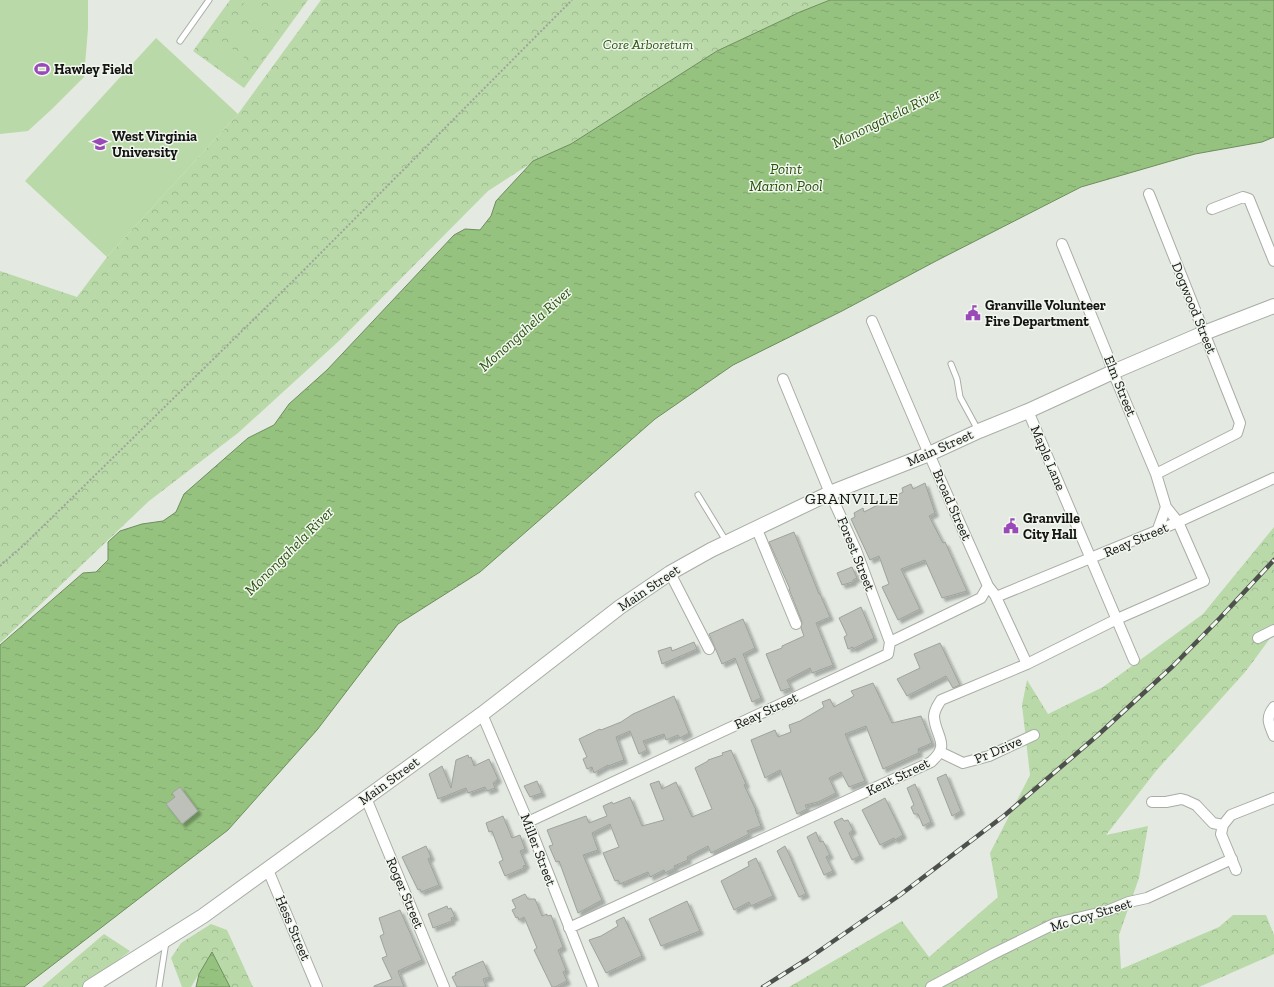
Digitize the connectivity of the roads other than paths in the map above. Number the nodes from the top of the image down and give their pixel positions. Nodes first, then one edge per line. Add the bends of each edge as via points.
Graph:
1 (209, 0) edge
2 (180, 41) dead end
3 (1149, 194) dead end
4 (1212, 209) dead end
5 (1062, 244) dead end
6 (1274, 261) edge
7 (1274, 306) edge
8 (872, 321) dead end
9 (1204, 333) junction
10 (951, 364) dead end
11 (1113, 372) junction
12 (783, 379) dead end
13 (1028, 411) junction
14 (979, 431) junction
15 (929, 454) junction
16 (1156, 474) junction
17 (1274, 478) edge
18 (830, 492) junction
19 (698, 495) dead end
20 (1166, 507) junction
21 (1178, 522) junction
22 (756, 527) junction
23 (1158, 530) junction
24 (727, 542) junction
25 (1091, 558) junction
26 (670, 573) junction
27 (988, 586) junction
28 (996, 597) junction
29 (1117, 619) junction
30 (796, 624) dead end
31 (1274, 630) edge
32 (1258, 638) dead end
33 (890, 642) junction
34 (709, 649) dead end
35 (1134, 660) dead end
36 (1027, 664) junction
37 (1272, 710) edge
38 (482, 714) junction
39 (1034, 735) dead end
40 (1274, 736) edge
41 (940, 752) junction
42 (366, 798) junction
43 (1274, 798) edge
44 (1152, 802) dead end
45 (528, 822) junction
46 (1223, 825) junction
47 (1232, 860) junction
48 (268, 870) junction
49 (1236, 870) dead end
50 (569, 928) junction
51 (167, 939) junction
52 (90, 987) edge
53 (158, 987) edge
54 (317, 987) edge
55 (444, 987) edge
56 (593, 987) edge
57 (932, 987) edge

1 - 2 lane
3 - 9 street, Dogwood Street
4 - 6 street via 1244,197 1249,199
5 - 11 street, Elm Street
7 - 9 main road, Main Street
8 - 15 street, Broad Street
9 - 11 main road, Main Street
9 - 16 street, Dogwood Street via 1240,423 1237,433
10 - 14 lane via 957,378 960,398
11 - 13 main road, Main Street
11 - 16 street, Elm Street
12 - 18 street, Forest Street
13 - 14 main road, Main Street
13 - 25 street, Maple Lane
14 - 15 main road, Main Street
15 - 18 main road, Main Street
15 - 27 street, Broad Street
16 - 20 street, Elm Street
17 - 21 street, Reay Street
18 - 22 main road, Main Street
18 - 33 street, Forest Street via 856,550
19 - 24 lane
20 - 21 street
20 - 23 street
21 - 23 street, Reay Street
21 - 29 street, Kent Street via 1204,581
22 - 24 main road, Main Street
22 - 30 street
23 - 25 street, Reay Street
24 - 26 main road, Main Street
25 - 28 street, Reay Street
25 - 29 street, Maple Lane
26 - 34 street
26 - 38 main road, Main Street
27 - 28 street, Broad Street
27 - 33 street via 981,598
28 - 36 street, Broad Street
29 - 35 street, Maple Lane
29 - 36 street, Kent Street
31 - 32 street
33 - 45 street, Reay Street via 888,654
36 - 41 street, Kent Street via 941,700 934,716 942,747
37 - 40 street via 1268,723
38 - 42 main road, Main Street
38 - 45 street, Miller Street
39 - 41 street, Pr Drive via 989,756 963,763
41 - 50 street, Kent Street via 931,762
42 - 48 main road, Main Street
42 - 55 street, Roger Street
43 - 46 street via 1231,815
44 - 46 street via 1185,800 1196,805 1213,824
45 - 50 street, Miller Street
46 - 47 street via 1221,834
47 - 49 street
47 - 57 street, Mc Coy Street via 1148,898 1056,923
48 - 51 main road, Main Street
48 - 54 street, Hess Street
50 - 56 street, Miller Street
51 - 52 main road, Main Street
51 - 53 lane

